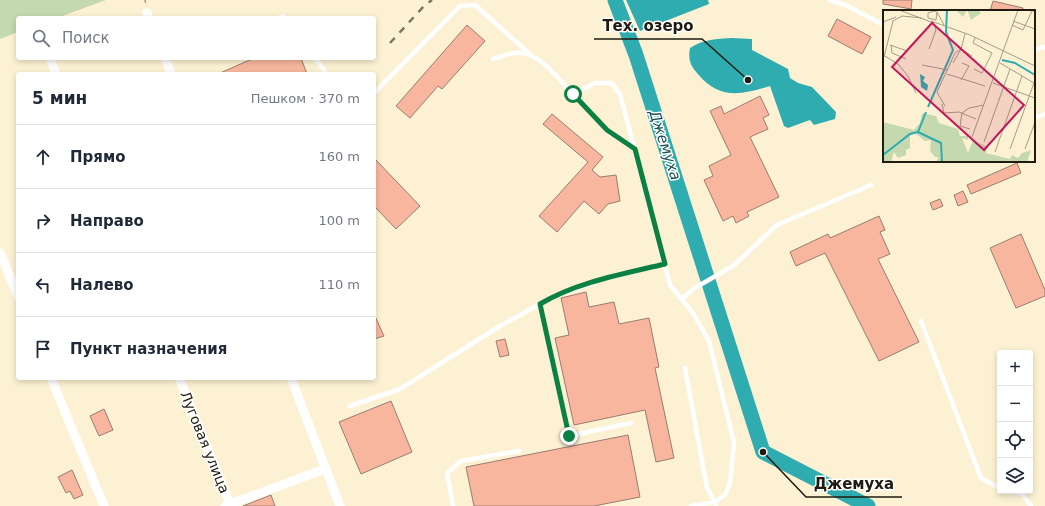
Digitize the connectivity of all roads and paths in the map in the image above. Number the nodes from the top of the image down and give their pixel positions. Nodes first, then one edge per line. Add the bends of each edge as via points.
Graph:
1 (829, 0) edge
2 (883, 24) edge
3 (1045, 47) edge
4 (1035, 50) edge
5 (530, 54) junction
6 (493, 59) dead end
7 (51, 60) edge
8 (166, 60) edge
9 (316, 60) edge
10 (55, 72) edge
11 (170, 72) edge
12 (326, 72) edge
13 (376, 90) edge
14 (573, 94) junction
15 (1045, 114) edge
16 (1035, 118) edge
17 (635, 149) junction
18 (871, 185) dead end
19 (0, 253) edge
20 (665, 264) junction
21 (16, 291) edge
22 (682, 300) junction
23 (540, 304) junction
24 (921, 320) dead end
25 (685, 368) dead end
26 (53, 380) edge
27 (180, 380) edge
28 (292, 380) edge
29 (350, 406) dead end
30 (631, 423) dead end
31 (519, 451) dead end
32 (325, 469) junction
33 (997, 486) edge
34 (1022, 494) edge
35 (715, 504) edge
36 (229, 505) edge
37 (104, 506) edge
38 (340, 506) edge
39 (453, 506) edge
40 (691, 506) edge
41 (1031, 506) edge

1 - 2 lane via 843,4
3 - 4 lane
5 - 6 lane via 515,52
5 - 13 lane via 475,5 460,6
5 - 14 lane
7 - 10 street
8 - 11 street
9 - 12 lane
14 - 17 lane via 607,130
14 - 17 lane via 596,83 611,83 620,94
15 - 16 lane
17 - 20 lane
18 - 22 lane via 777,225 733,266 693,289
19 - 21 street
20 - 22 lane via 670,285
20 - 23 lane via 607,278 553,296
22 - 35 lane via 693,313 709,341 734,443 730,482 725,495
23 - 29 lane via 400,389
23 - 30 lane via 569,436
24 - 33 lane via 981,478
25 - 35 lane via 707,488
26 - 37 street
27 - 36 street, Луговая улица
28 - 32 street
31 - 39 lane via 461,461 447,473
32 - 36 street
32 - 38 street
34 - 41 lane
35 - 40 lane

